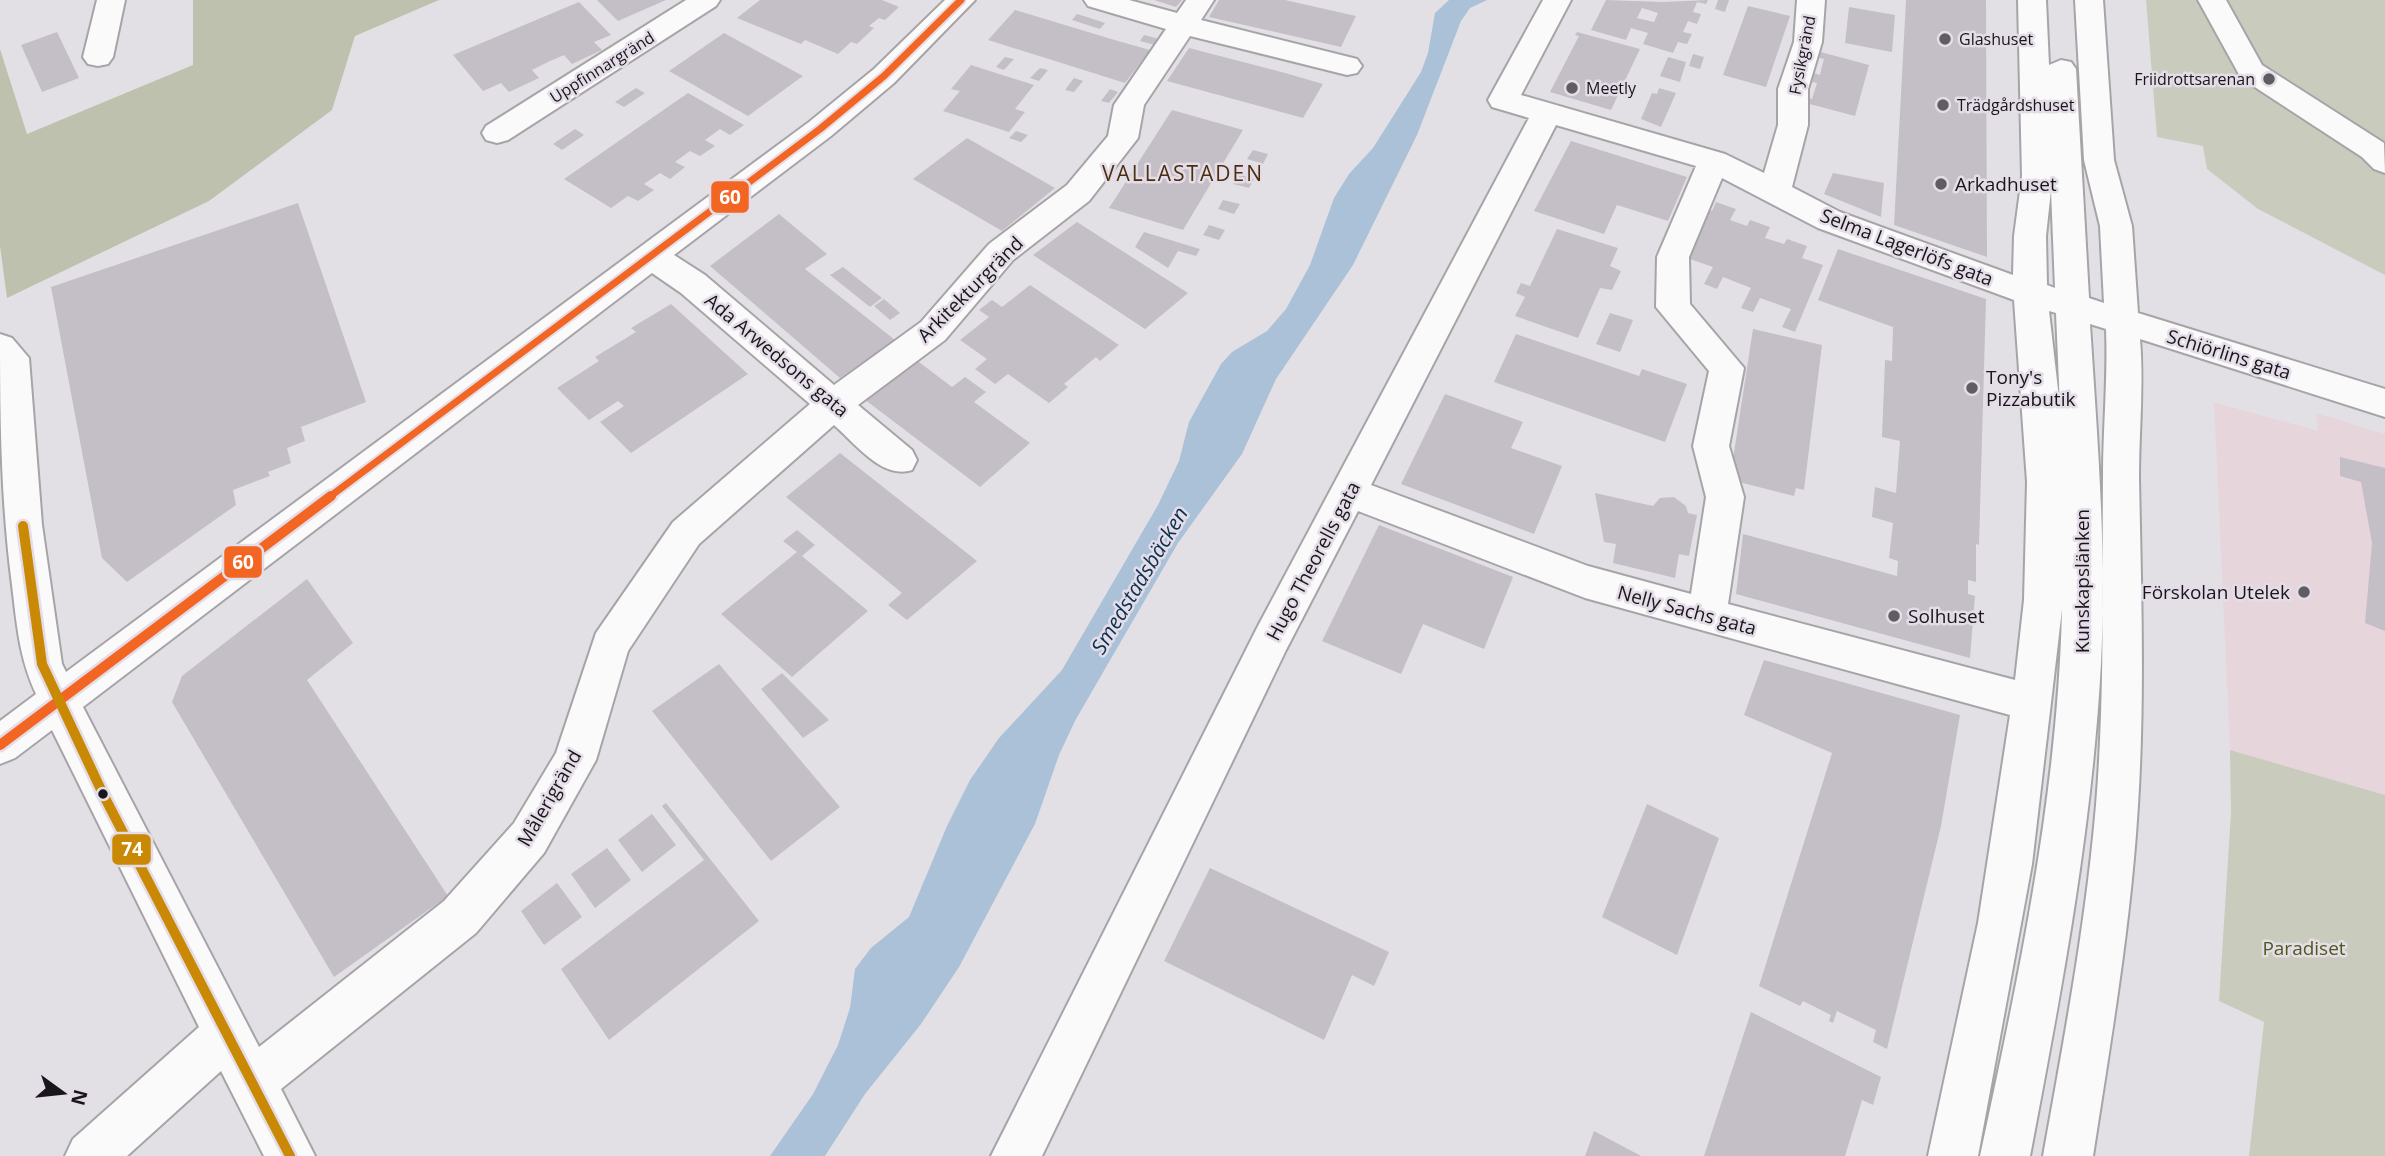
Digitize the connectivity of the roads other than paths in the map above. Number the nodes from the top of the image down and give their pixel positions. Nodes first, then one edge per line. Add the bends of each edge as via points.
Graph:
1 (111, 0) edge
2 (706, 0) edge
3 (961, 0) edge
4 (1098, 0) edge
5 (1557, 0) edge
6 (1811, 0) edge
7 (2032, 0) edge
8 (2058, 0) edge
9 (2089, 0) edge
10 (2212, 0) edge
11 (1191, 13) edge
12 (98, 58) dead end
13 (1347, 65) dead end
14 (1547, 113) junction
15 (497, 133) dead end
16 (1714, 161) junction
17 (2385, 162) edge
18 (1775, 191) junction
19 (651, 256) junction
20 (2032, 294) junction
21 (2073, 306) junction
22 (2122, 322) junction
23 (0, 347) edge
24 (835, 403) junction
25 (2385, 403) edge
26 (899, 460) dead end
27 (1349, 492) junction
28 (1707, 616) junction
29 (58, 702) junction
30 (2033, 703) junction
31 (0, 745) edge
32 (228, 1033) junction
33 (252, 1082) junction
34 (90, 1156) edge
35 (290, 1156) edge
36 (1016, 1156) edge
37 (1952, 1156) edge
38 (2005, 1156) edge
39 (2067, 1156) edge

1 - 12 street
2 - 15 street, Uppfinnargränd
3 - 19 street via 884,76 820,129
4 - 11 street
5 - 14 street via 1503,100
6 - 18 street, Fysikgränd via 1808,42 1793,89 1793,125
7 - 20 street via 2038,176 2030,229
8 - 21 street, Kunskapslänken
9 - 22 street via 2099,160 2116,226
10 - 17 street via 2251,71
11 - 13 street
11 - 24 street, Arkitekturgränd via 1129,105 1123,138 1078,194 1001,252 933,331
14 - 16 street, Selma Lagerlöfs gata
14 - 27 street, Hugo Theorells gata
16 - 18 street, Selma Lagerlöfs gata
16 - 28 street via 1672,257 1673,307 1727,368 1712,446 1725,497
18 - 20 street, Selma Lagerlöfs gata via 1829,220
19 - 24 street, Ada Arwedsons gata via 693,284
19 - 29 street
20 - 21 street, Selma Lagerlöfs gata
20 - 30 street via 2044,475 2044,590
21 - 22 street, Schiörlins gata
21 - 38 street, Kunskapslänken via 2083,526 2081,662 2050,933
22 - 25 street, Schiörlins gata
22 - 39 street via 2126,383 2124,672 2116,806 2102,955
23 - 29 street via 12,358 23,525 42,664
24 - 26 street, Ada Arwedsons gata
24 - 33 street, Målerigränd via 686,533 610,645 575,760 529,838 460,917
27 - 28 street, Nelly Sachs gata via 1585,582
27 - 36 street, Hugo Theorells gata
28 - 30 street, Nelly Sachs gata
29 - 31 street
29 - 32 street
30 - 37 street via 2017,832 1991,979
32 - 33 street
32 - 34 street
33 - 35 street

